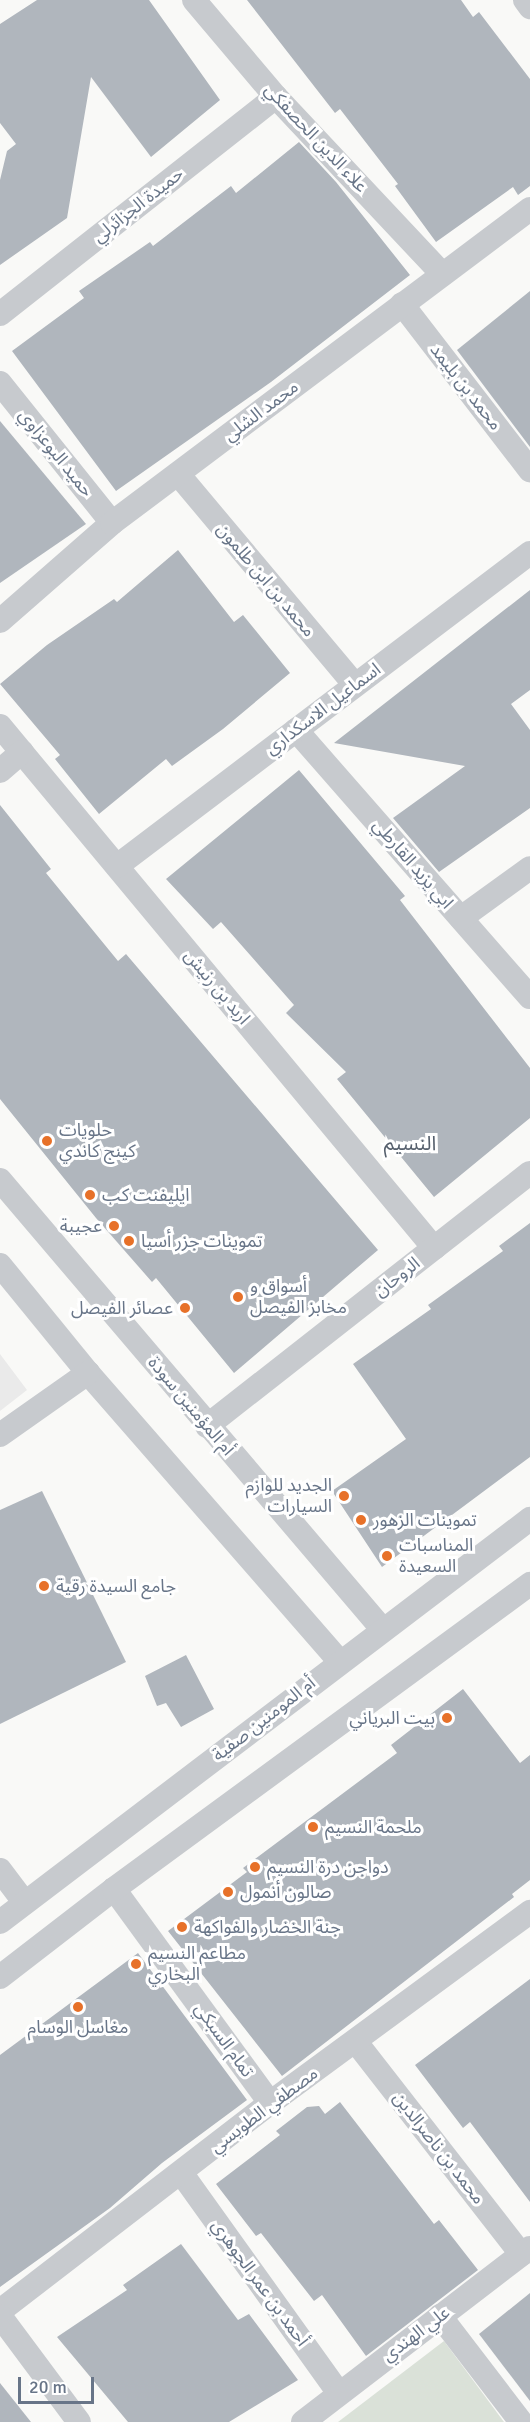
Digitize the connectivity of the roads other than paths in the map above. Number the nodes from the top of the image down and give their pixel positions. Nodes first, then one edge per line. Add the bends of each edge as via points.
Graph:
1 (194, 0) edge
2 (525, 0) edge
3 (530, 8) edge
4 (276, 97) junction
5 (530, 209) edge
6 (442, 274) junction
7 (402, 304) junction
8 (0, 314) edge
9 (0, 383) edge
10 (530, 470) edge
11 (178, 474) junction
12 (112, 523) junction
13 (530, 553) edge
14 (0, 621) edge
15 (355, 686) junction
16 (0, 726) edge
17 (296, 730) junction
18 (22, 752) junction
19 (0, 771) edge
20 (117, 866) junction
21 (530, 868) edge
22 (461, 918) junction
23 (530, 997) edge
24 (530, 1173) edge
25 (0, 1180) edge
26 (434, 1248) junction
27 (0, 1265) edge
28 (88, 1373) junction
29 (207, 1426) junction
30 (0, 1435) edge
31 (530, 1519) edge
32 (530, 1584) edge
33 (383, 1630) junction
34 (339, 1661) junction
35 (0, 1870) edge
36 (114, 1889) junction
37 (25, 1903) junction
38 (530, 1912) edge
39 (0, 1922) edge
40 (0, 1977) edge
41 (356, 2042) junction
42 (270, 2103) junction
43 (182, 2174) junction
44 (526, 2251) edge
45 (0, 2311) edge
46 (0, 2316) edge
47 (440, 2316) junction
48 (338, 2392) junction
49 (79, 2422) edge
50 (303, 2422) edge
51 (521, 2422) edge

1 - 4 street, علاء الدين الحصفكي
2 - 3 street
4 - 6 street, علاء الدين الحصفكي
4 - 8 street, حميدة الجزائرلي
5 - 6 street, محمد الشلي
6 - 7 street, محمد الشلي
7 - 10 street, محمد بن بليمد
7 - 11 street, محمد الشلي
9 - 12 street, حميد البوعزاوي
11 - 12 street, محمد الشلي
11 - 15 street, محمد بن ابن طلمون
12 - 14 street, محمد الشلي
13 - 15 street, اسماعيل الاسكداري
15 - 17 street, اسماعيل الاسكداري
16 - 18 street, اربد بن رنيش
17 - 20 street, اسماعيل الاسكداري
17 - 22 street, ابي يزيد القارطي
18 - 19 street
18 - 20 street, اربد بن رنيش
20 - 26 street, اربد بن رنيش
21 - 22 street
22 - 23 street, ابي يزيد القارطي
24 - 26 street, الروحان
25 - 29 street, أم المؤمنين سودة
26 - 29 street, الروحان
27 - 28 street
28 - 30 street
28 - 34 street
29 - 33 street, أم المؤمنين سودة
31 - 33 street, أم المومنين صفية
32 - 36 street
33 - 34 street, أم المومنين صفية
34 - 37 street, أم المومنين صفية
35 - 37 street
36 - 40 street
36 - 42 street, تمام السبكي
37 - 39 street, أم المومنين صفية
38 - 41 street, مصطفي الطويسي
41 - 42 street, مصطفي الطويسي
41 - 44 street, محمد بن ناصرالدين
42 - 43 street, مصطفي الطويسي
43 - 45 street, مصطفي الطويسي
43 - 48 street, أحمد بن عمر الجوهري
44 - 47 street, علي الهندي
46 - 49 street
47 - 48 street, علي الهندي
47 - 51 street
48 - 50 street, علي الهندي

